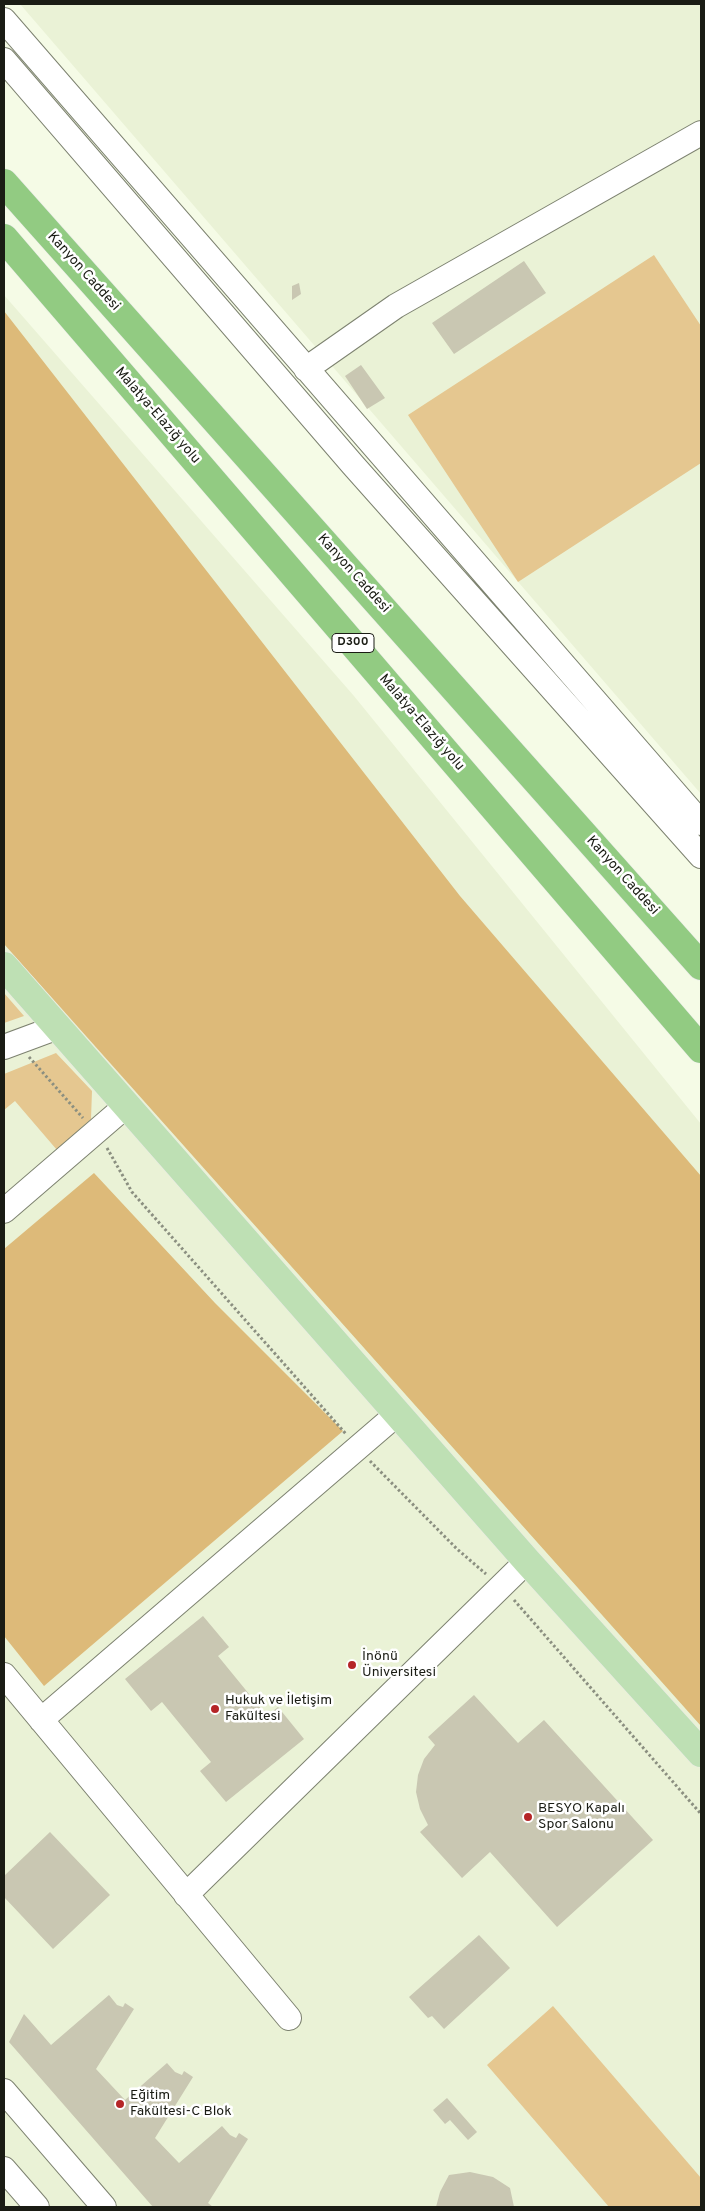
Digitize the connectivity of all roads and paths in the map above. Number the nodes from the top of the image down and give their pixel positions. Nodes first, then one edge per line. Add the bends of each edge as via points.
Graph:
1 (4, 20) edge
2 (4, 60) edge
3 (701, 133) edge
4 (4, 183) edge
5 (4, 238) edge
6 (306, 369) junction
7 (701, 823) edge
8 (701, 856) edge
9 (701, 965) edge
10 (4, 966) edge
11 (58, 1027) junction
12 (10, 1044) edge
13 (701, 1049) edge
14 (127, 1105) junction
15 (96, 1132) junction
16 (4, 1211) edge
17 (397, 1414) junction
18 (358, 1448) junction
19 (527, 1561) junction
20 (500, 1587) junction
21 (4, 1675) edge
22 (41, 1720) junction
23 (701, 1753) edge
24 (701, 1814) edge
25 (186, 1895) junction
26 (289, 2018) dead end
27 (4, 2091) edge
28 (4, 2168) edge
29 (37, 2207) edge
30 (104, 2207) edge

1 - 6 street
2 - 8 street via 353,465
3 - 6 street via 396,306
4 - 9 highway, Kanyon Caddesi
5 - 13 highway, Malatya-Elazığ yolu / D300
6 - 7 street
10 - 11 main road
11 - 12 street
11 - 14 main road
12 - 15 path
14 - 15 street
14 - 17 main road
15 - 16 street
15 - 18 path via 132,1192
17 - 18 street
17 - 19 main road
18 - 20 path via 457,1549
18 - 22 street
19 - 20 street
19 - 23 main road
20 - 24 path
20 - 25 street
21 - 22 street
22 - 25 street
25 - 26 street
27 - 30 street
28 - 29 street

